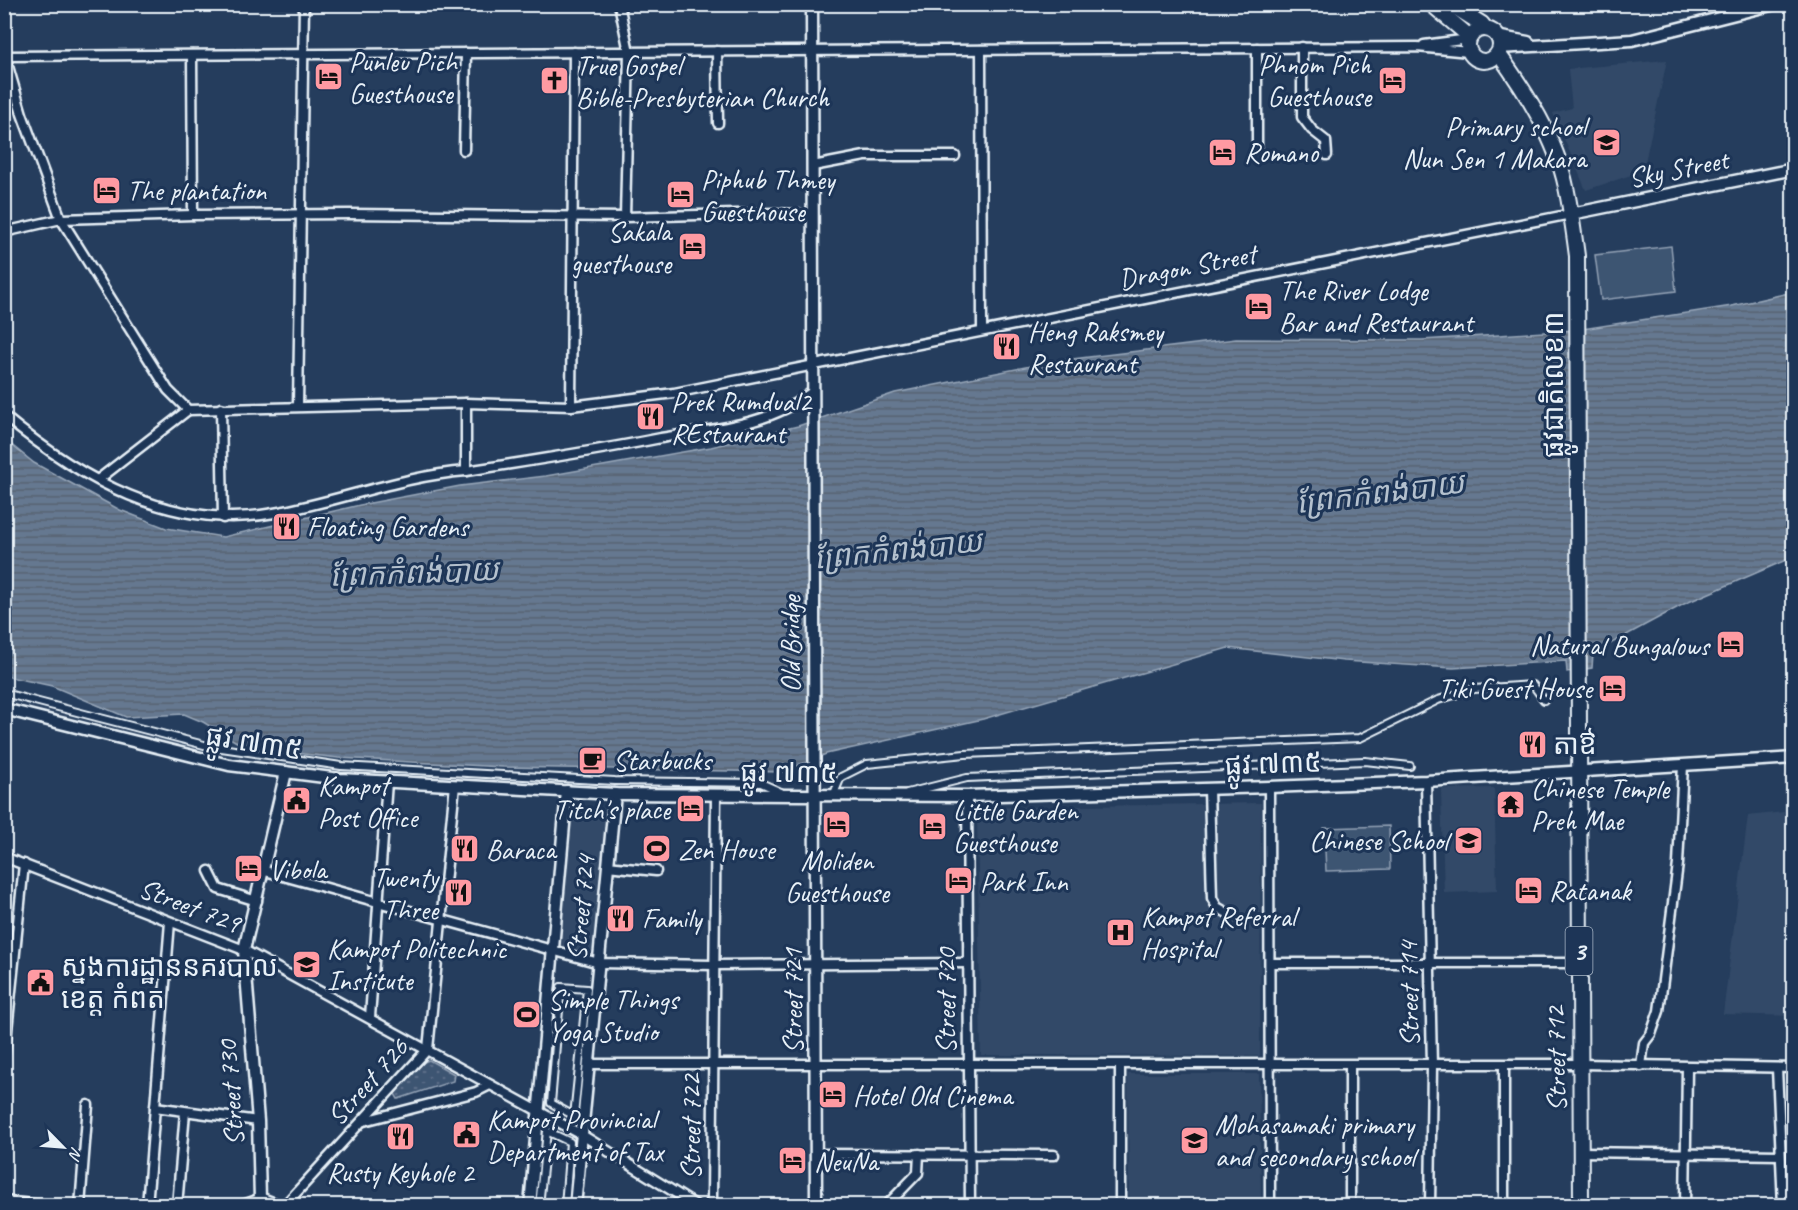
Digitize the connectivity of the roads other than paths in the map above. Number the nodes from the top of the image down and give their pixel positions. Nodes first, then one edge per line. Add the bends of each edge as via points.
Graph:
1 (304, 4) edge
2 (619, 4) edge
3 (812, 4) edge
4 (1431, 4) edge
5 (1775, 4) edge
6 (1458, 6) edge
7 (1751, 7) edge
8 (1495, 42) junction
9 (1469, 43) junction
10 (1302, 47) junction
11 (1417, 47) junction
12 (1257, 48) junction
13 (981, 50) junction
14 (717, 51) junction
15 (813, 51) junction
16 (574, 52) junction
17 (629, 52) junction
18 (466, 53) junction
19 (302, 54) junction
20 (5, 56) edge
21 (192, 56) junction
22 (1485, 61) junction
23 (1521, 85) junction
24 (718, 123) dead end
25 (1257, 148) dead end
26 (464, 150) dead end
27 (1327, 155) dead end
28 (955, 156) dead end
29 (813, 166) junction
30 (1794, 170) edge
31 (300, 214) junction
32 (1571, 214) junction
33 (193, 215) junction
34 (812, 215) junction
35 (571, 217) junction
36 (625, 217) junction
37 (61, 219) junction
38 (4, 232) edge
39 (982, 329) junction
40 (812, 364) junction
41 (812, 396) junction
42 (466, 403) junction
43 (298, 406) junction
44 (571, 406) junction
45 (221, 408) junction
46 (188, 410) junction
47 (4, 416) edge
48 (466, 471) junction
49 (99, 479) junction
50 (223, 518) junction
51 (4, 693) edge
52 (1578, 696) joint
53 (1544, 700) dead end
54 (4, 709) edge
55 (1794, 758) edge
56 (1683, 765) junction
57 (1410, 766) dead end
58 (1580, 771) junction
59 (286, 772) junction
60 (1426, 781) junction
61 (387, 782) junction
62 (455, 785) junction
63 (1269, 788) junction
64 (1209, 789) junction
65 (567, 791) junction
66 (615, 794) junction
67 (716, 795) junction
68 (789, 796) junction
69 (816, 796) junction
70 (833, 796) junction
71 (895, 796) junction
72 (967, 796) junction
73 (4, 857) edge
74 (24, 864) junction
75 (607, 866) junction
76 (209, 871) dead end
77 (265, 871) junction
78 (656, 871) dead end
79 (257, 902) junction
80 (380, 902) junction
81 (1229, 915) dead end
82 (443, 919) junction
83 (170, 922) junction
84 (244, 950) junction
85 (553, 950) junction
86 (599, 963) junction
87 (968, 963) junction
88 (1270, 963) junction
89 (1579, 963) junction
90 (816, 964) junction
91 (1429, 964) junction
92 (713, 965) junction
93 (587, 989) joint
94 (370, 1017) junction
95 (428, 1049) junction
96 (4, 1060) edge
97 (589, 1064) junction
98 (713, 1064) junction
99 (968, 1064) junction
100 (1581, 1064) junction
101 (817, 1065) junction
102 (1350, 1065) junction
103 (1120, 1066) junction
104 (1269, 1066) junction
105 (1432, 1066) junction
106 (1504, 1066) junction
107 (1641, 1066) junction
108 (1687, 1068) junction
109 (1777, 1068) junction
110 (1794, 1068) edge
111 (490, 1085) junction
112 (88, 1105) dead end
113 (155, 1107) junction
114 (185, 1112) junction
115 (538, 1112) junction
116 (258, 1121) junction
117 (364, 1121) junction
118 (582, 1135) junction
119 (1581, 1152) junction
120 (1685, 1152) junction
121 (817, 1154) junction
122 (919, 1154) junction
123 (969, 1154) junction
124 (1054, 1155) dead end
125 (1780, 1155) junction
126 (260, 1199) junction
127 (4, 1201) edge
128 (49, 1206) edge
129 (80, 1206) edge
130 (147, 1206) edge
131 (177, 1206) edge
132 (243, 1206) edge
133 (282, 1206) edge
134 (530, 1206) edge
135 (539, 1206) edge
136 (565, 1206) edge
137 (575, 1206) edge
138 (697, 1206) edge
139 (709, 1206) edge
140 (816, 1206) edge
141 (886, 1206) edge
142 (970, 1206) edge
143 (1120, 1206) edge
144 (1270, 1206) edge
145 (1350, 1206) edge
146 (1430, 1206) edge
147 (1504, 1206) edge
148 (1581, 1206) edge
149 (1684, 1206) edge
150 (1783, 1206) edge

1 - 19 street
2 - 17 street
3 - 15 street, Old Bridge
4 - 9 highway
5 - 7 street
6 - 8 highway, ផ្លូវជាតិលេខ៣ / 3
7 - 8 street via 1632,40 1540,45
8 - 9 highway via 1474,33
8 - 22 highway
8 - 23 highway, ផ្លូវជាតិលេខ៣ / 3
9 - 11 street
9 - 11 street via 1440,41
9 - 22 highway via 1476,59
10 - 11 street
10 - 12 street
10 - 27 street via 1302,117 1326,141
12 - 13 street
12 - 25 street
13 - 15 street
13 - 39 street
14 - 15 street
14 - 17 street
14 - 24 street
15 - 29 street, Old Bridge
16 - 17 street
16 - 18 street
16 - 35 street
17 - 36 street
18 - 19 street
18 - 26 street
19 - 21 street
19 - 31 street
20 - 21 street
20 - 37 street
21 - 33 street
22 - 23 highway
23 - 32 highway, ផ្លូវជាតិលេខ៣ / 3 via 1556,156
28 - 29 street via 865,156
29 - 34 street, Old Bridge
30 - 32 street, Sky Street
31 - 33 street
31 - 35 street
31 - 43 street
32 - 39 street, Dragon Street
32 - 52 highway, ផ្លូវជាតិលេខ៣ / 3 via 1579,310
33 - 37 street
34 - 36 street
34 - 40 street, Old Bridge
35 - 36 street
35 - 44 street
37 - 38 street
37 - 46 street via 168,390
39 - 40 street, Dragon Street
40 - 41 street, Old Bridge
40 - 44 street, Dragon Street via 674,393
41 - 48 street via 751,422
41 - 69 street, Old Bridge
42 - 43 street, Dragon Street
42 - 44 street, Dragon Street
42 - 48 street
43 - 45 street, Dragon Street
45 - 46 street, Dragon Street
45 - 50 street
46 - 49 street
47 - 49 street via 40,446
48 - 50 street via 272,514
49 - 50 street via 169,511
51 - 68 street via 208,746 288,759 349,767 606,781 761,783
52 - 58 highway, Street 712 / 3
53 - 70 street via 1533,685 1474,689 1438,700 1360,738 965,754 867,764 841,777
54 - 59 street, ផ្លូវ ៧៣៥ via 205,760
55 - 56 street, ផ្លូវ ៧៣៥
56 - 58 street, ផ្លូវ ៧៣៥
56 - 107 street via 1678,864 1659,1011 1644,1043
57 - 71 street via 1365,761 967,778
58 - 60 street, ផ្លូវ ៧៣៥
58 - 89 highway, Street 712 / 3
59 - 61 street, ផ្លូវ ៧៣៥
59 - 77 street, Street 730
60 - 63 street, ផ្លូវ ៧៣៥
60 - 91 street, Street 714
61 - 62 street, ផ្លូវ ៧៣៥
61 - 80 street
62 - 65 street, ផ្លូវ ៧៣៥
62 - 82 street, Street 726
63 - 64 street, ផ្លូវ ៧៣៥
63 - 88 street
64 - 72 street, ផ្លូវ ៧៣៥
64 - 81 street via 1212,898 1217,908
65 - 66 street, ផ្លូវ ៧៣៥
65 - 85 street
66 - 67 street, ផ្លូវ ៧៣៥
66 - 75 street, Street 724
67 - 68 street, ផ្លូវ ៧៣៥
67 - 92 street, Street 722
68 - 69 street, ផ្លូវ ៧៣៥
69 - 70 street, ផ្លូវ ៧៣៥
69 - 90 street, Street 721
70 - 71 street, ផ្លូវ ៧៣៥
71 - 72 street, ផ្លូវ ៧៣៥
72 - 87 street, Street 720
73 - 74 street, Street 729
74 - 83 street, Street 729
74 - 96 street
75 - 78 street
75 - 86 street, Street 724
76 - 79 street via 218,889
77 - 79 street, Street 730
77 - 80 street
79 - 84 street, Street 730
80 - 82 street
80 - 94 street
82 - 85 street
82 - 95 street, Street 726
83 - 84 street, Street 729
83 - 113 street
84 - 94 street, Street 729
84 - 116 street, Street 730
85 - 86 street
85 - 115 street
86 - 92 street
86 - 97 street, Street 724
87 - 90 street
87 - 99 street, Street 720
88 - 91 street
88 - 104 street
89 - 91 street
89 - 100 highway, Street 712 / 3
90 - 92 street
90 - 101 street, Street 721
91 - 105 street, Street 714
92 - 98 street, Street 722
93 - 93 street via 561,987 551,1103 574,1116
94 - 95 street, Street 729
95 - 111 street, Street 729
95 - 117 street, Street 726
97 - 98 street
97 - 118 street, Street 724
98 - 101 street
98 - 139 street, Street 722
99 - 101 street
99 - 103 street
99 - 123 street, Street 720
100 - 106 street
100 - 107 street
100 - 119 highway, Street 712 / 3
101 - 121 street, Street 721
102 - 104 street
102 - 105 street
102 - 145 street
103 - 104 street
103 - 143 street
104 - 144 street
105 - 106 street
105 - 146 street, Street 714
106 - 147 street
107 - 108 street
108 - 109 street
108 - 120 street
109 - 110 street
109 - 125 street
111 - 115 street, Street 729
111 - 117 street
112 - 129 street
113 - 114 street
113 - 130 street
114 - 116 street
114 - 131 street
115 - 118 street, Street 729
115 - 134 street
116 - 126 street, Street 730
117 - 133 street, Street 726
118 - 137 street, Street 724
118 - 138 street, Street 729
119 - 120 street
119 - 148 highway, Street 712 / 3
120 - 125 street
120 - 149 street
121 - 122 street
121 - 140 street, Street 721
122 - 123 street
122 - 141 street via 918,1173
123 - 124 street
123 - 142 street, Street 720
125 - 150 street
126 - 132 street
126 - 133 street
127 - 128 street
135 - 136 street via 547,1131 570,1142

